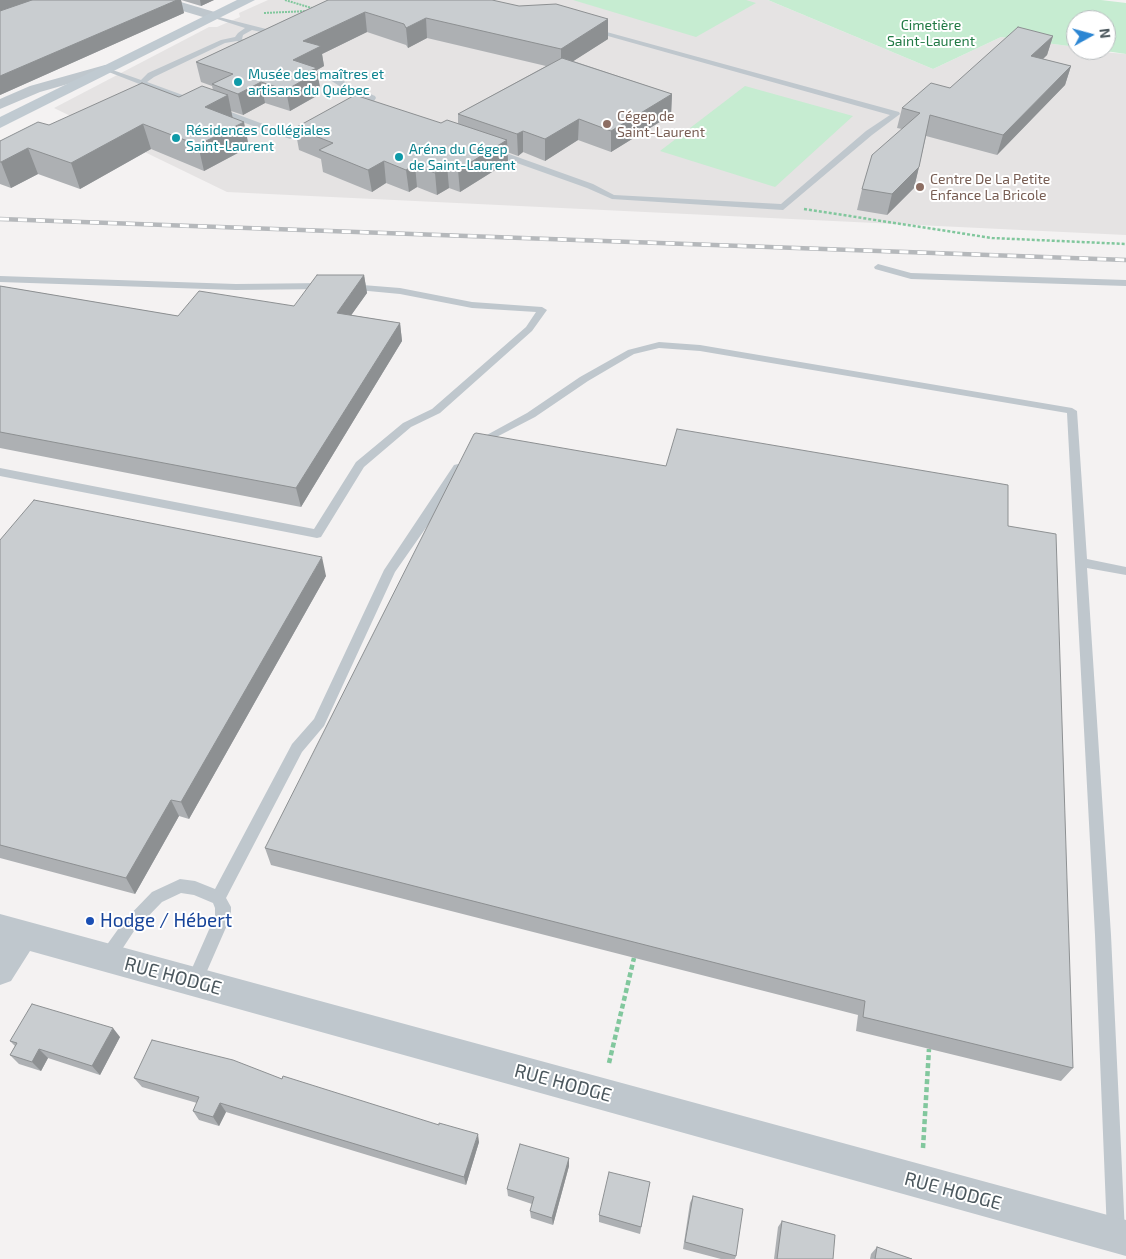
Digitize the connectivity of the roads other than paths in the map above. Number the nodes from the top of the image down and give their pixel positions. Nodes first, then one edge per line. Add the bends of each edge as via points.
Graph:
1 (161, 0) edge
2 (248, 0) edge
3 (213, 16) junction
4 (251, 28) junction
5 (584, 28) edge
6 (283, 30) edge
7 (274, 33) junction
8 (238, 39) junction
9 (270, 40) edge
10 (260, 43) edge
11 (105, 69) junction
12 (330, 76) dead end
13 (143, 82) junction
14 (202, 104) edge
15 (0, 105) edge
16 (210, 108) edge
17 (383, 114) edge
18 (0, 123) edge
19 (315, 128) edge
20 (488, 150) edge
21 (878, 267) dead end
22 (0, 278) edge
23 (1126, 283) edge
24 (0, 472) edge
25 (1080, 562) junction
26 (1126, 571) edge
27 (218, 898) junction
28 (11, 932) edge
29 (107, 958) junction
30 (0, 970) edge
31 (194, 982) junction
32 (1121, 1237) edge

1 - 3 street
2 - 3 main road
3 - 4 lane
3 - 11 main road
4 - 7 lane
4 - 8 lane via 240,34
5 - 20 lane via 896,114 783,207 612,197
6 - 7 lane
7 - 9 lane via 275,38
8 - 10 lane via 247,44
8 - 13 lane via 223,41
11 - 13 lane
11 - 15 street via 35,89
11 - 18 main road
12 - 17 lane via 372,98 362,110
13 - 14 lane
16 - 19 lane via 290,137
21 - 23 lane via 910,276
22 - 24 lane via 236,287 339,286 400,291 472,305 542,310 530,329 436,411 407,425 360,465 317,534
25 - 26 lane
25 - 27 lane via 1072,411 700,348 659,345 631,352 531,415 474,445 466,454 390,570 319,722 297,748
25 - 32 lane
27 - 29 lane via 195,888 172,888 157,897 129,926
27 - 31 lane via 223,907 220,926
28 - 29 street, RUE HODGE
28 - 30 street
29 - 31 street, RUE HODGE
31 - 32 street, RUE HODGE

